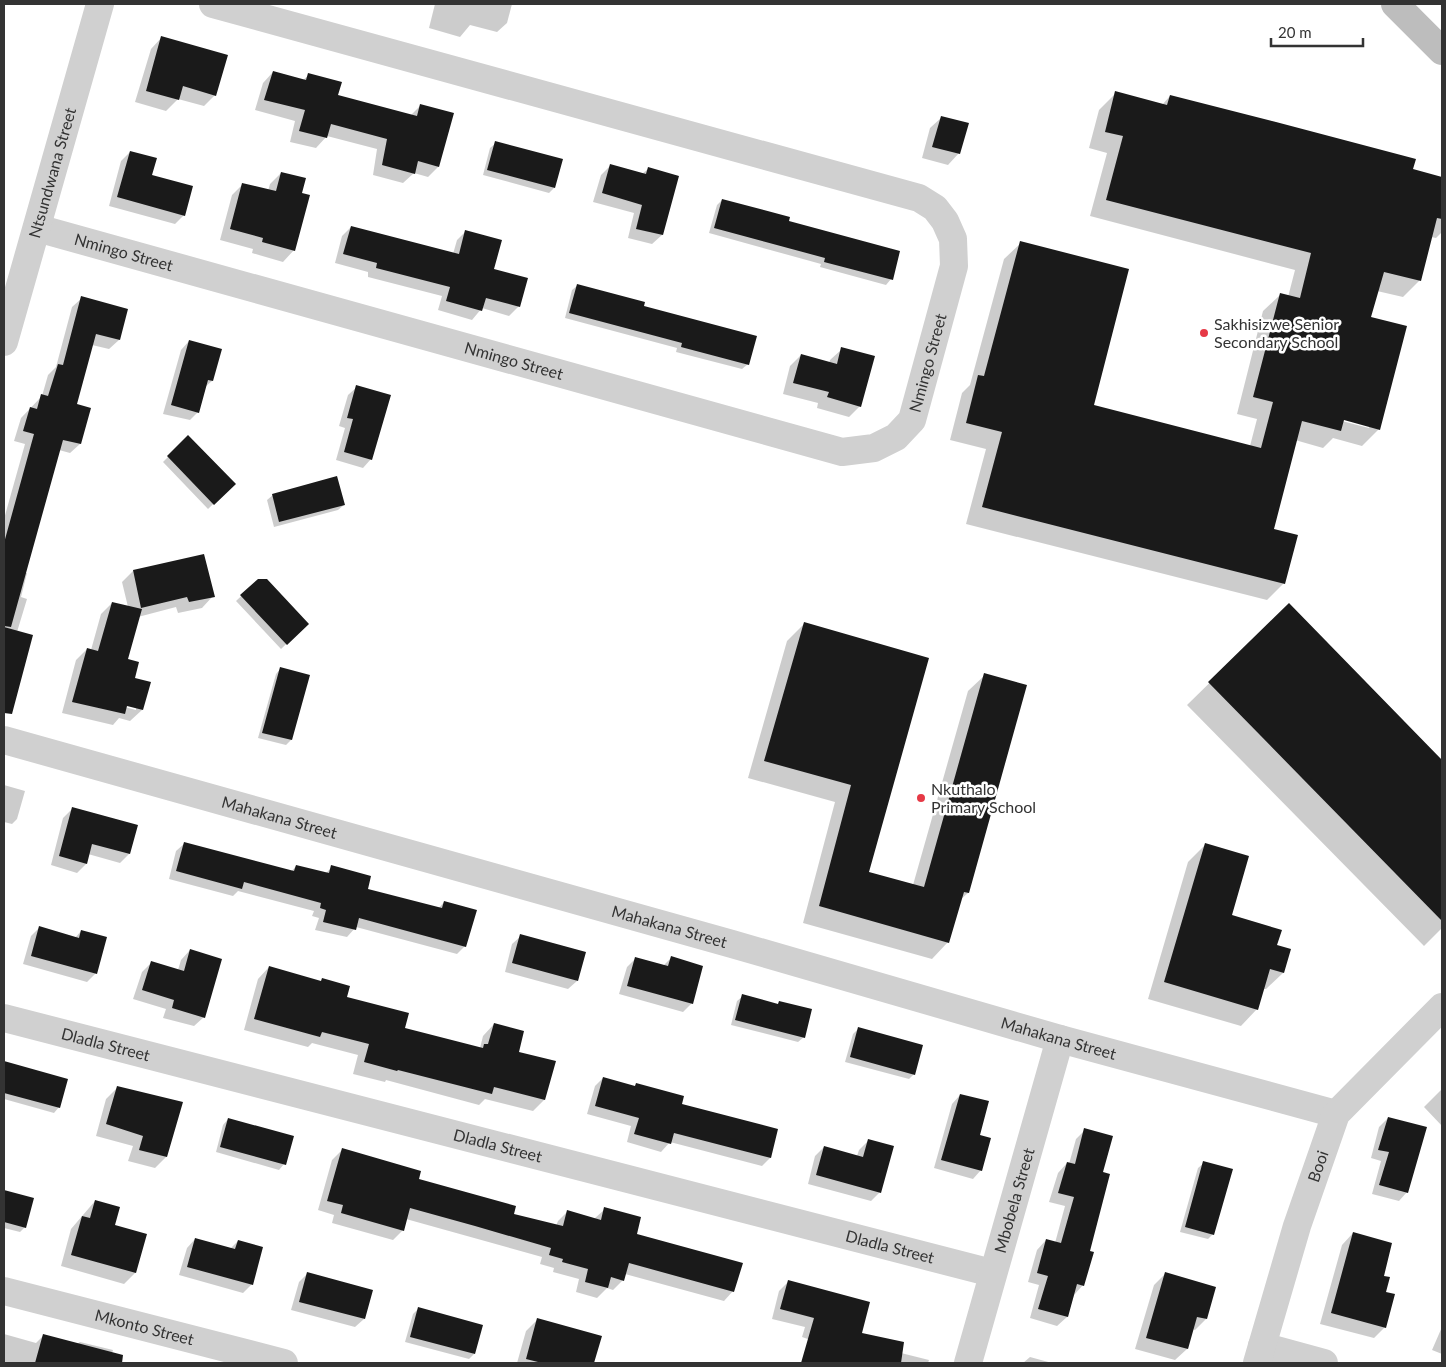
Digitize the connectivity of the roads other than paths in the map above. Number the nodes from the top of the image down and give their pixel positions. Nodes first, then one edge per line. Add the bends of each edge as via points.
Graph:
1 (100, 4) edge
2 (213, 4) edge
3 (1395, 4) edge
4 (1442, 51) edge
5 (37, 228) junction
6 (4, 342) edge
7 (4, 740) edge
8 (1442, 1007) edge
9 (4, 1018) edge
10 (1060, 1039) junction
11 (1336, 1114) junction
12 (992, 1273) junction
13 (4, 1291) edge
14 (1259, 1355) edge
15 (284, 1363) edge
16 (968, 1363) edge
17 (1324, 1363) edge

1 - 5 street, Ntsundwana Street
2 - 5 street, Nmingo Street via 919,198 935,208 945,221 953,239 954,266 912,420 896,437 874,448 842,452
3 - 4 main road
5 - 6 street, Ntsundwana Street
7 - 10 street, Mahakana Street via 741,946
8 - 11 street, Booi
9 - 12 street, Dladla Street
10 - 11 street, Mahakana Street
10 - 12 street, Mbobela Street
11 - 14 street, Booi via 1297,1226
12 - 16 street, Mbobela Street
13 - 15 street, Mkonto Street
14 - 17 street

